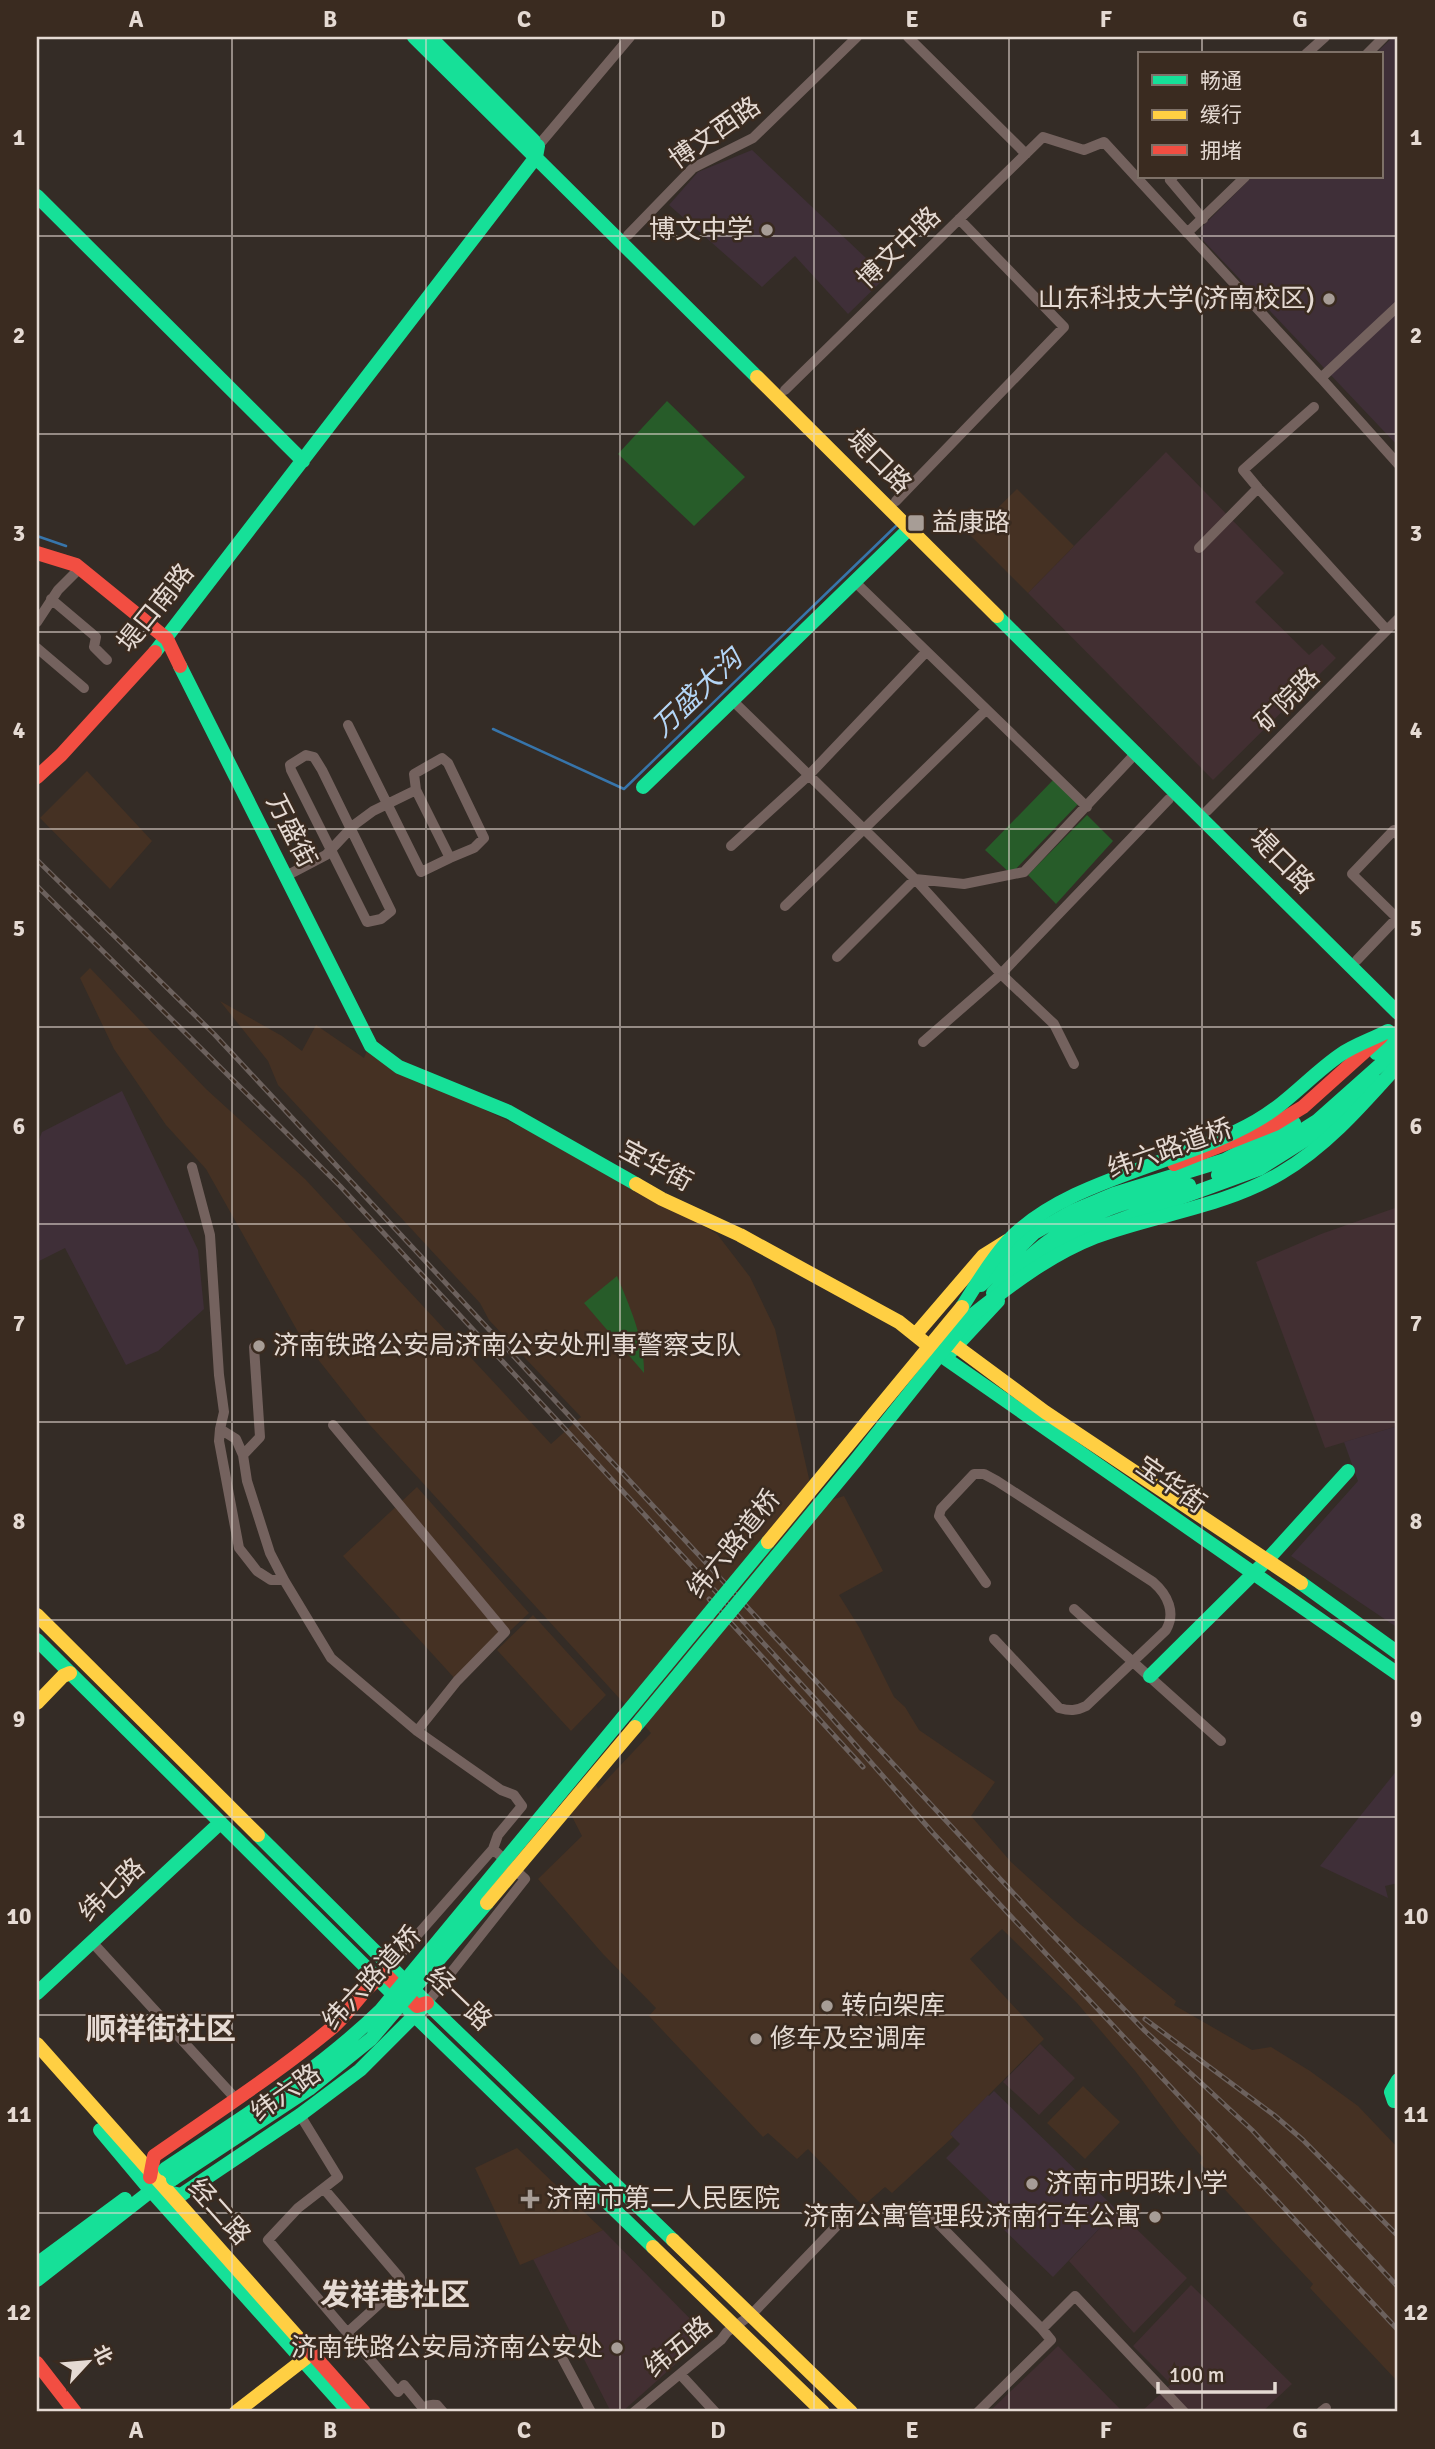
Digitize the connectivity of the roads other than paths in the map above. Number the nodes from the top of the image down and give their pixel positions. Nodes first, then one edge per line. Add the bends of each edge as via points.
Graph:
1 (414, 37) edge
2 (430, 37) edge
3 (630, 37) edge
4 (858, 37) edge
5 (908, 37) edge
6 (1325, 37) edge
7 (1384, 37) edge
8 (1308, 52) edge
9 (1369, 52) edge
10 (537, 151) junction
11 (1026, 154) junction
12 (1172, 178) edge
13 (1244, 178) edge
14 (37, 196) edge
15 (959, 219) junction
16 (1203, 219) junction
17 (1187, 233) junction
18 (628, 235) junction
19 (1398, 306) edge
20 (1321, 379) junction
21 (785, 390) junction
22 (1314, 407) dead end
23 (303, 461) junction
24 (1398, 464) edge
25 (1258, 488) junction
26 (896, 501) junction
27 (910, 527) junction
28 (1199, 548) dead end
29 (37, 553) edge
30 (80, 568) junction
31 (855, 582) junction
32 (51, 599) junction
33 (1398, 619) edge
34 (37, 622) edge
35 (1387, 631) junction
36 (167, 639) junction
37 (37, 648) edge
38 (926, 652) junction
39 (107, 660) dead end
40 (84, 688) dead end
41 (733, 701) junction
42 (986, 710) junction
43 (348, 725) dead end
44 (1137, 752) junction
45 (808, 775) junction
46 (37, 776) edge
47 (643, 787) dead end
48 (416, 790) junction
49 (1173, 796) junction
50 (387, 804) junction
51 (1087, 807) junction
52 (1207, 811) junction
53 (350, 829) junction
54 (865, 830) junction
55 (1398, 835) edge
56 (731, 846) dead end
57 (331, 850) junction
58 (450, 858) junction
59 (286, 876) junction
60 (915, 879) junction
61 (785, 906) dead end
62 (837, 957) dead end
63 (1357, 960) junction
64 (1000, 974) junction
65 (1398, 1001) edge
66 (1398, 1013) edge
67 (1395, 1029) edge
68 (923, 1042) dead end
69 (371, 1046) joint
70 (1398, 1049) edge
71 (1398, 1063) edge
72 (1074, 1064) dead end
73 (192, 1167) dead end
74 (966, 1312) junction
75 (916, 1334) junction
76 (956, 1346) junction
77 (254, 1347) dead end
78 (945, 1359) junction
79 (333, 1425) dead end
80 (220, 1429) junction
81 (243, 1455) junction
82 (1348, 1471) dead end
83 (1268, 1559) junction
84 (1254, 1573) junction
85 (284, 1580) junction
86 (986, 1583) dead end
87 (1074, 1609) dead end
88 (37, 1615) edge
89 (994, 1639) dead end
90 (37, 1640) edge
91 (1398, 1653) edge
92 (1133, 1661) junction
93 (70, 1673) junction
94 (1398, 1674) edge
95 (1150, 1676) junction
96 (37, 1703) edge
97 (416, 1731) junction
98 (1222, 1741) dead end
99 (220, 1823) junction
100 (493, 1849) junction
101 (92, 1942) junction
102 (390, 1966) junction
103 (377, 1978) junction
104 (37, 1993) edge
105 (427, 2003) junction
106 (415, 2016) junction
107 (37, 2044) edge
108 (37, 2055) edge
109 (1398, 2080) edge
110 (235, 2098) junction
111 (1398, 2101) edge
112 (300, 2115) junction
113 (159, 2181) junction
114 (324, 2189) junction
115 (920, 2206) dead end
116 (851, 2211) dead end
117 (37, 2264) edge
118 (37, 2280) edge
119 (751, 2315) junction
120 (735, 2328) junction
121 (1042, 2329) junction
122 (347, 2333) junction
123 (560, 2354) dead end
124 (308, 2357) junction
125 (37, 2363) edge
126 (680, 2374) junction
127 (422, 2410) edge
128 (75, 2412) edge
129 (236, 2412) edge
130 (349, 2412) edge
131 (364, 2412) edge
132 (443, 2412) edge
133 (591, 2412) edge
134 (634, 2412) edge
135 (715, 2412) edge
136 (823, 2412) edge
137 (850, 2412) edge
138 (978, 2412) edge
139 (1184, 2412) edge

1 - 10 main road, 堤口路
2 - 10 main road, 堤口路
3 - 10 street
4 - 18 street, 博文西路 via 753,138 693,168
5 - 11 street
6 - 8 street
7 - 9 street
10 - 18 main road, 堤口路
10 - 23 main road, 堤口南路
10 - 27 main road, 堤口路
11 - 15 street, 博文中路
11 - 17 street, 博文中路 via 1043,137 1084,150 1104,142
12 - 16 street
13 - 16 street
14 - 23 main road
15 - 21 street, 博文中路
15 - 26 street via 1064,327
16 - 17 street
17 - 20 street
18 - 21 main road, 堤口路
19 - 20 street
20 - 24 street
21 - 26 main road, 堤口路
22 - 25 street via 1242,470
23 - 36 main road, 堤口南路
25 - 28 street
25 - 35 street
26 - 52 main road, 堤口路
27 - 31 main road
27 - 44 main road, 堤口路
29 - 30 main road
30 - 32 street
30 - 36 main road
31 - 38 street
31 - 41 main road
32 - 34 street
32 - 39 street via 96,637 94,647
33 - 35 street, 矿院路
35 - 52 street, 矿院路
36 - 46 main road, 堤口南路
36 - 59 main road, 万盛街
37 - 40 street
38 - 42 street
38 - 45 street
41 - 45 street
41 - 47 main road
42 - 51 street
42 - 54 street
43 - 50 street
44 - 49 main road, 堤口路
44 - 51 street
45 - 54 street
45 - 56 street
48 - 50 street
48 - 58 street
48 - 58 street via 414,774 442,758 484,838 474,848
49 - 64 street
49 - 66 main road, 堤口路
50 - 53 street
50 - 58 street via 421,872
51 - 60 street via 1024,872 964,884
52 - 63 main road, 堤口路
53 - 57 street
53 - 57 street via 390,914 367,922
53 - 57 street via 314,757 296,759 291,770
54 - 60 street
54 - 61 street
55 - 63 street via 1394,830 1352,874 1397,918
57 - 59 street
59 - 69 main road, 万盛街
60 - 62 street
60 - 64 street
63 - 65 main road, 堤口路
64 - 68 street
64 - 72 street via 1054,1024
67 - 74 main road, 纬六路道桥, bridge via 1318,1104 1259,1144 1226,1160 1089,1203 1034,1233 993,1271
67 - 74 main road, bridge via 1341,1054 1256,1121 1080,1193 1045,1212 1009,1240 986,1269
67 - 75 main road via 1303,1107 1275,1124 1068,1204 983,1256
69 - 75 main road, 宝华街 via 399,1067 509,1112 662,1199 740,1234
70 - 74 main road, 纬六路道桥, bridge via 1317,1121 1262,1156 1203,1181 1089,1217 1029,1256
71 - 74 main road, bridge via 1334,1133 1295,1164 1221,1199 1094,1238
71 - 76 main road via 1324,1128 1259,1169 1084,1233 1036,1259
73 - 80 street via 210,1235 224,1412
74 - 113 main road, 纬六路道桥, bridge via 856,1460 372,2039 309,2089
75 - 76 main road, 宝华街
75 - 78 main road, 宝华街
76 - 78 main road
76 - 83 main road, 宝华街 via 1045,1412
77 - 81 street via 260,1437
78 - 84 main road, 宝华街
79 - 97 street via 505,1632
80 - 81 street via 236,1439
80 - 85 street via 239,1548 257,1571 271,1580
81 - 85 street via 266,1541
82 - 83 main road
83 - 84 main road
83 - 91 main road, 宝华街
84 - 94 main road, 宝华街
84 - 95 main road
85 - 97 street via 331,1658
86 - 92 street via 940,1516 941,1509 974,1474 997,1481 1164,1592 1171,1622
87 - 92 street
88 - 102 main road, 经一路
89 - 92 street via 1059,1707 1070,1711 1086,1706
90 - 93 main road, 经一路
92 - 95 street
93 - 96 main road
93 - 99 main road, 经一路
95 - 98 street
97 - 100 street via 514,1796 522,1806 498,1835
99 - 101 main road, 纬七路
99 - 103 main road, 经一路
100 - 102 street
100 - 105 street via 525,1879
101 - 104 main road, 纬七路
101 - 110 street
102 - 105 main road, 经一路
103 - 105 main road via 385,1974 417,2006
103 - 106 main road, 经一路
103 - 110 main road, 纬六路 via 337,2025
105 - 106 main road, 纬六路
105 - 119 main road, 经一路
106 - 112 main road, 纬六路 via 360,2070
106 - 120 main road, 经一路
107 - 113 main road, 经二路
108 - 113 main road, 经二路
109 - 111 main road via 1390,2094
110 - 113 main road, 纬六路 via 154,2155
112 - 113 main road, 纬六路 via 181,2195
112 - 114 street via 338,2177
113 - 117 main road, 纬六路
113 - 118 main road, 纬六路
113 - 124 main road, 经二路
114 - 122 street via 400,2278 399,2286
114 - 122 street via 268,2240
115 - 121 street
116 - 119 street, 纬五路
119 - 120 street, 纬五路
119 - 137 main road, 经一路
120 - 126 street, 纬五路
120 - 136 main road, 经一路
121 - 138 street via 1051,2340
121 - 139 street via 1075,2296
122 - 127 street via 398,2392 404,2385
123 - 133 street
124 - 129 main road
124 - 130 main road, 经二路
124 - 131 main road, 经二路
125 - 128 main road
126 - 134 street, 纬五路
126 - 135 street
127 - 132 street via 430,2404

